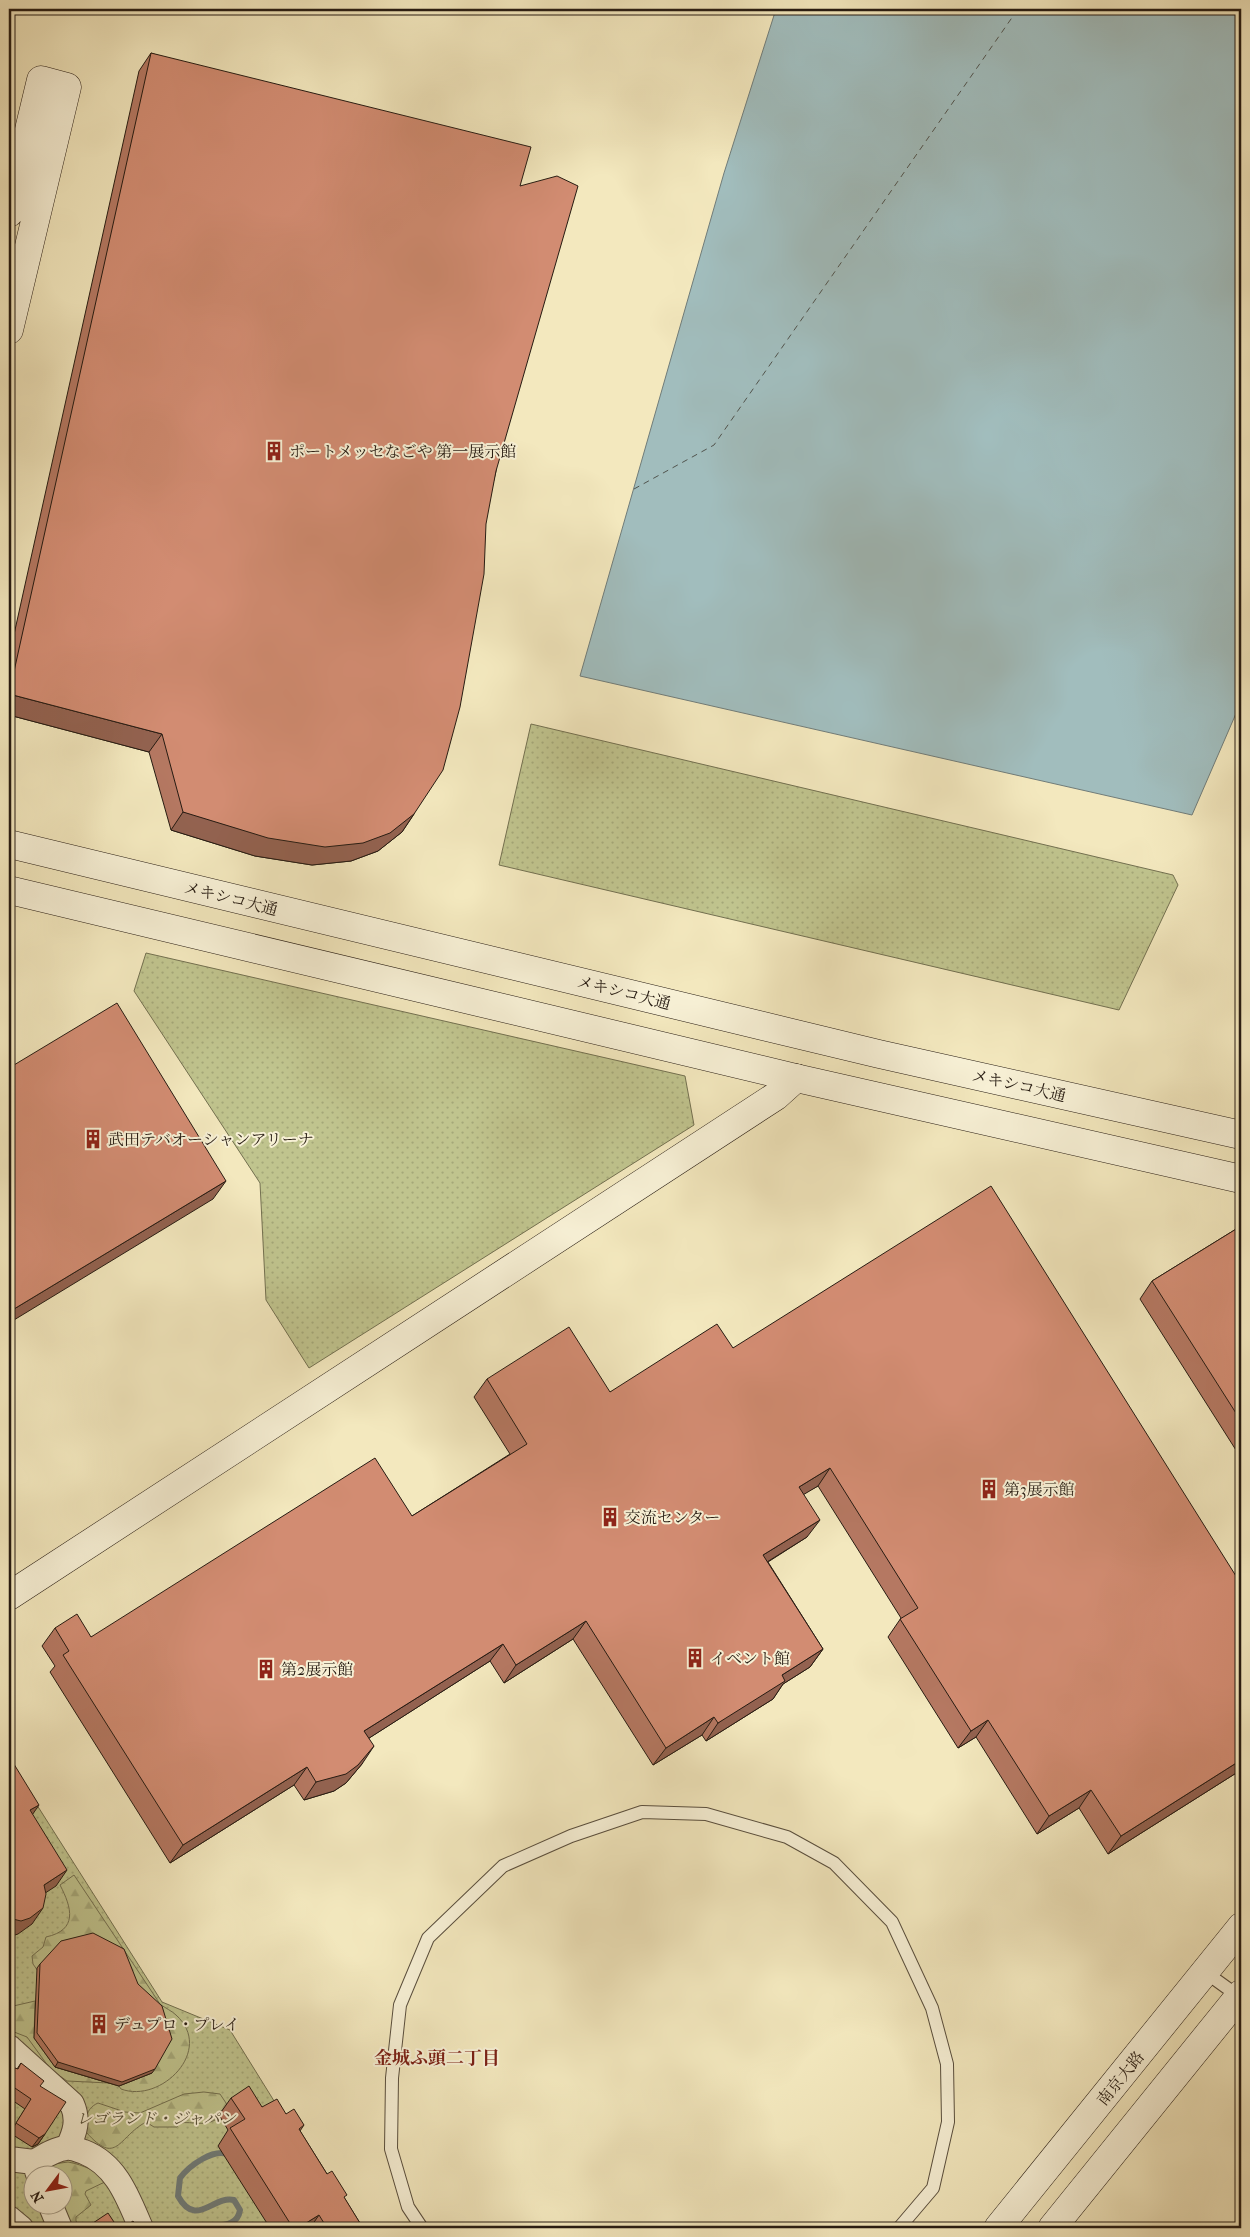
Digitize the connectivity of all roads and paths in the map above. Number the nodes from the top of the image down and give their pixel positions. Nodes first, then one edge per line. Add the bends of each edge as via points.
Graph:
1 (9, 213) edge
2 (9, 330) edge
3 (9, 844) edge
4 (9, 890) edge
5 (796, 1078) junction
6 (1241, 1135) edge
7 (1241, 1179) edge
8 (9, 1596) edge
9 (1241, 1927) edge
10 (1205, 1972) junction
11 (1241, 1996) edge
12 (9, 2048) edge
13 (68, 2148) junction
14 (9, 2159) edge
15 (24, 2164) edge
16 (42, 2164) edge
17 (54, 2214) edge
18 (9, 2218) edge
19 (21, 2228) edge
20 (60, 2228) edge
21 (141, 2228) edge
22 (422, 2228) edge
23 (899, 2228) edge
24 (998, 2228) edge
25 (1052, 2228) edge

1 - 2 street via 41,80 67,87
3 - 6 street, メキシコ大通 via 879,1054
4 - 5 street
5 - 7 street
5 - 8 street via 776,1096
9 - 10 street, 南京大路
10 - 11 lane
10 - 24 street, 南京大路
11 - 25 street
12 - 13 street via 72,2104 76,2130
13 - 16 street
13 - 21 street via 95,2157 106,2165 129,2200
14 - 15 street
17 - 20 street
18 - 19 street
22 - 23 lane via 408,2207 391,2149 392,2078 400,2005 428,1938 503,1866 571,1836 642,1812 706,1814 787,1837 834,1863 892,1922 932,2008 947,2064 948,2122 933,2188

